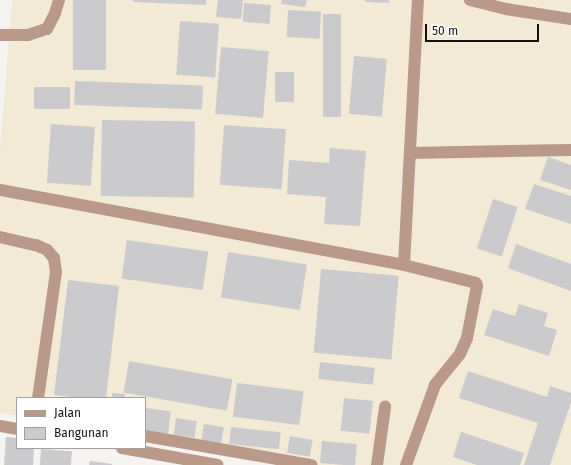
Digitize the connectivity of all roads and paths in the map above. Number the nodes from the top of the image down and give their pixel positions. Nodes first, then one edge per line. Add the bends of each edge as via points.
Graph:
1 (59, 0) edge
2 (418, 0) edge
3 (470, 0) edge
4 (571, 19) edge
5 (0, 35) edge
6 (571, 150) edge
7 (410, 153) junction
8 (0, 190) edge
9 (0, 237) edge
10 (404, 265) junction
11 (38, 397) edge
12 (385, 407) dead end
13 (0, 426) edge
14 (16, 429) edge
15 (146, 436) edge
16 (128, 449) edge
17 (216, 465) edge
18 (312, 465) edge
19 (377, 465) edge
20 (406, 465) edge

1 - 5 street via 47,28 28,35
2 - 7 street
3 - 4 street
6 - 7 street
7 - 10 street
8 - 10 street
9 - 11 street via 36,245 47,250 54,258 56,272
10 - 20 street via 472,280 477,286 467,338 460,354 435,385
12 - 19 street
13 - 14 street
15 - 18 street
16 - 17 street

